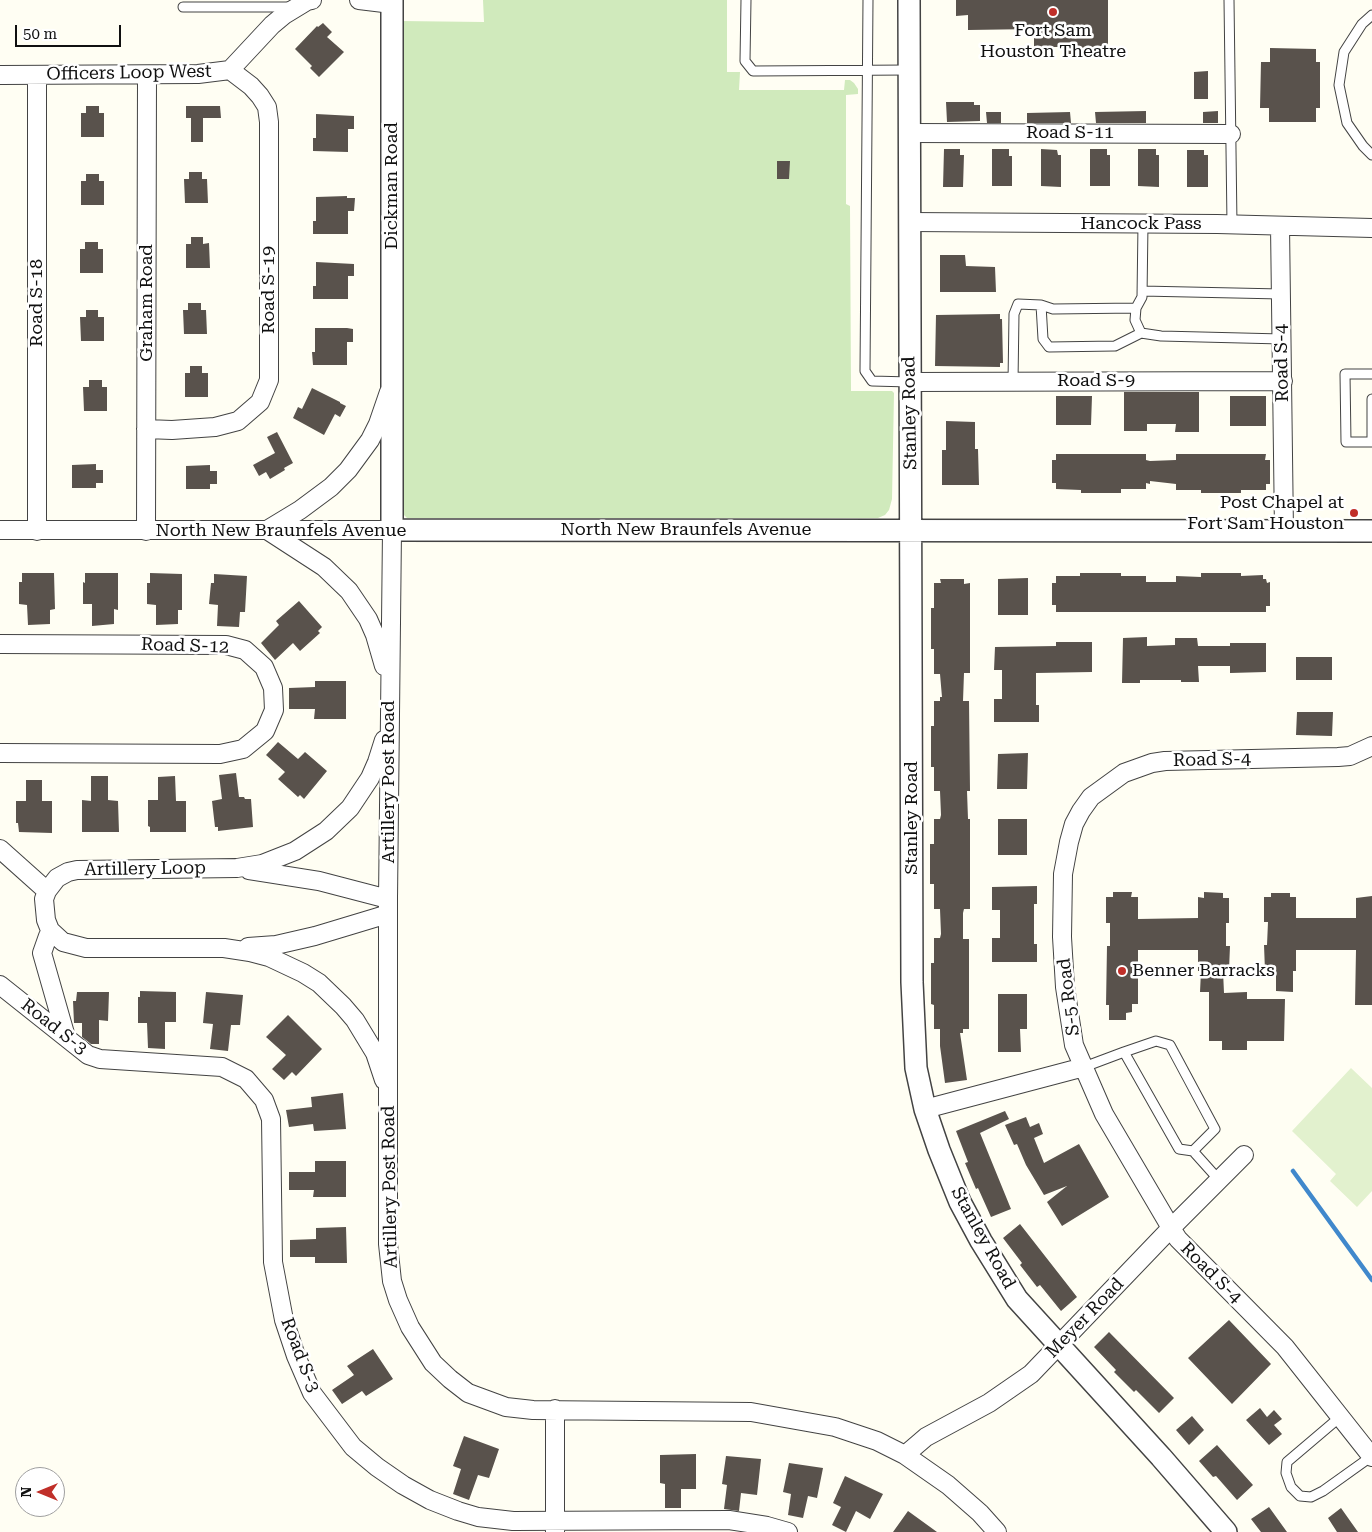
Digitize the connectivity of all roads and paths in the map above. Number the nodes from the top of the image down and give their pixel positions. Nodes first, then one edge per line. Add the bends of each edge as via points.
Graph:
1 (359, 0) edge
2 (746, 0) edge
3 (868, 0) edge
4 (909, 0) edge
5 (1229, 0) edge
6 (392, 2) edge
7 (304, 4) edge
8 (183, 7) dead end
9 (1372, 15) edge
10 (230, 70) junction
11 (869, 70) junction
12 (909, 70) junction
13 (3, 72) edge
14 (37, 74) junction
15 (147, 75) junction
16 (909, 133) junction
17 (1231, 134) junction
18 (1372, 155) edge
19 (909, 222) junction
20 (1143, 224) junction
21 (1232, 224) junction
22 (1280, 226) junction
23 (1372, 228) edge
24 (1142, 291) junction
25 (1281, 294) junction
26 (1041, 305) junction
27 (1136, 308) junction
28 (1141, 333) junction
29 (1282, 338) junction
30 (392, 372) junction
31 (1372, 374) edge
32 (1283, 381) junction
33 (910, 382) junction
34 (1013, 382) junction
35 (1372, 399) edge
36 (146, 429) junction
37 (0, 530) edge
38 (37, 530) junction
39 (267, 530) junction
40 (392, 530) junction
41 (912, 530) junction
42 (146, 531) junction
43 (1284, 531) junction
44 (1372, 531) edge
45 (0, 644) edge
46 (390, 689) junction
47 (390, 718) junction
48 (1372, 746) edge
49 (0, 753) edge
50 (1074, 824) joint
51 (0, 848) edge
52 (237, 868) junction
53 (47, 891) junction
54 (388, 906) junction
55 (52, 933) junction
56 (224, 948) junction
57 (0, 985) edge
58 (66, 1036) junction
59 (1124, 1052) junction
60 (1084, 1067) junction
61 (388, 1095) junction
62 (925, 1109) junction
63 (1193, 1151) junction
64 (1244, 1155) dead end
65 (1219, 1180) junction
66 (1171, 1228) junction
67 (1058, 1345) junction
68 (554, 1409) junction
69 (1340, 1417) junction
70 (905, 1455) junction
71 (1372, 1456) edge
72 (554, 1526) edge
73 (603, 1526) edge
74 (767, 1529) edge
75 (788, 1532) edge
76 (996, 1532) edge
77 (1226, 1532) edge

1 - 6 street
2 - 11 lane via 745,61 753,71
3 - 11 lane
4 - 12 street, Stanley Road
5 - 17 lane
6 - 30 street, Dickman Road
7 - 8 lane
7 - 10 street, Officers Loop West via 272,26
9 - 18 lane via 1362,24 1344,52 1339,85 1347,123
10 - 15 street, Officers Loop West
10 - 36 street, Road S-19 via 260,96 269,122 269,380 260,402 238,421 215,427
11 - 12 lane
11 - 33 lane via 865,371 872,381
12 - 16 street, Stanley Road
13 - 14 street, Officers Loop West
14 - 15 street, Officers Loop West
14 - 38 street, Road S-18
15 - 36 street, Graham Road
16 - 17 street, Road S-11
16 - 19 street, Stanley Road
17 - 21 lane
19 - 20 street, Hancock Pass
19 - 33 street, Stanley Road
20 - 21 street, Hancock Pass
20 - 24 lane
21 - 22 street, Hancock Pass
22 - 23 street, Hancock Pass
22 - 25 street, Road S-4
24 - 25 lane
24 - 27 lane
25 - 29 street, Road S-4
26 - 27 lane via 1053,309
26 - 28 lane via 1043,339 1049,347 1115,346
26 - 34 lane via 1018,304 1014,314
27 - 28 lane via 1135,320
28 - 29 lane
29 - 32 street, Road S-4
30 - 39 street, Dickman Road via 378,424 360,455 331,487
30 - 40 street, Dickman Road
31 - 35 lane via 1345,374 1346,442 1372,442
32 - 34 street, Road S-9
32 - 43 street, Road S-4
33 - 34 street, Road S-9
33 - 41 street, Stanley Road
36 - 42 street, Graham Road
37 - 38 street, North New Braunfels Avenue
38 - 42 street, North New Braunfels Avenue
39 - 40 street, North New Braunfels Avenue
39 - 42 street, North New Braunfels Avenue
39 - 46 street, Artillery Post Road via 324,567 349,591 375,635
40 - 41 street, North New Braunfels Avenue
40 - 46 street, Artillery Post Road
41 - 43 street, North New Braunfels Avenue
41 - 62 street, Stanley Road via 913,1031 916,1068
43 - 44 street, North New Braunfels Avenue
45 - 49 street, Road S-12 via 226,645 245,650 264,667 273,688 274,710 265,731 243,749 220,754
46 - 47 street, Artillery Post Road
47 - 52 street, Artillery Loop via 370,778 350,808 326,831 296,851 262,864
47 - 54 street, Artillery Post Road
48 - 50 street, Road S-4 via 1338,758 1165,760 1152,763 1124,773 1103,787 1091,797
50 - 60 street, S-5 Road via 1063,874 1062,937 1069,1018 1074,1045
51 - 53 street
52 - 53 street, Artillery Loop via 77,870 57,878
52 - 54 street via 319,881
53 - 55 street via 44,907
54 - 56 street via 316,936 276,945
54 - 61 street, Artillery Post Road
55 - 56 street via 63,942 86,948
55 - 58 street via 42,953
56 - 61 street via 269,958 319,983 344,1006 366,1036 382,1071
57 - 58 street, Road S-3
58 - 72 street, Road S-3 via 88,1055 100,1059 215,1066 246,1079 264,1100 271,1119 273,1262 284,1320 312,1393 353,1447 403,1485 430,1500 478,1517
59 - 60 lane
59 - 63 lane via 1179,1149
59 - 63 lane via 1156,1042 1170,1045 1215,1129
60 - 62 street
60 - 66 street, Road S-4 via 1104,1114
61 - 68 street, Artillery Post Road via 389,1263 398,1300 410,1327 433,1363 468,1393 506,1407
62 - 67 street, Stanley Road via 960,1202 981,1242 1017,1299
63 - 65 lane
64 - 65 street, Meyer Road
65 - 66 street, Meyer Road
66 - 67 street, Meyer Road
66 - 69 street, Road S-4 via 1178,1239 1285,1347
67 - 70 street, Meyer Road via 1020,1383 926,1437
67 - 77 street, Stanley Road
68 - 70 street, Artillery Post Road via 751,1412 835,1427 877,1441
68 - 72 street
69 - 71 street, Road S-4
69 - 71 lane via 1287,1462 1286,1473 1291,1487 1300,1496 1311,1497 1323,1492
70 - 76 street, Artillery Post Road via 948,1485
72 - 73 street, Road S-3
73 - 74 street, Road S-3 via 729,1520
74 - 75 street, Road S-3

